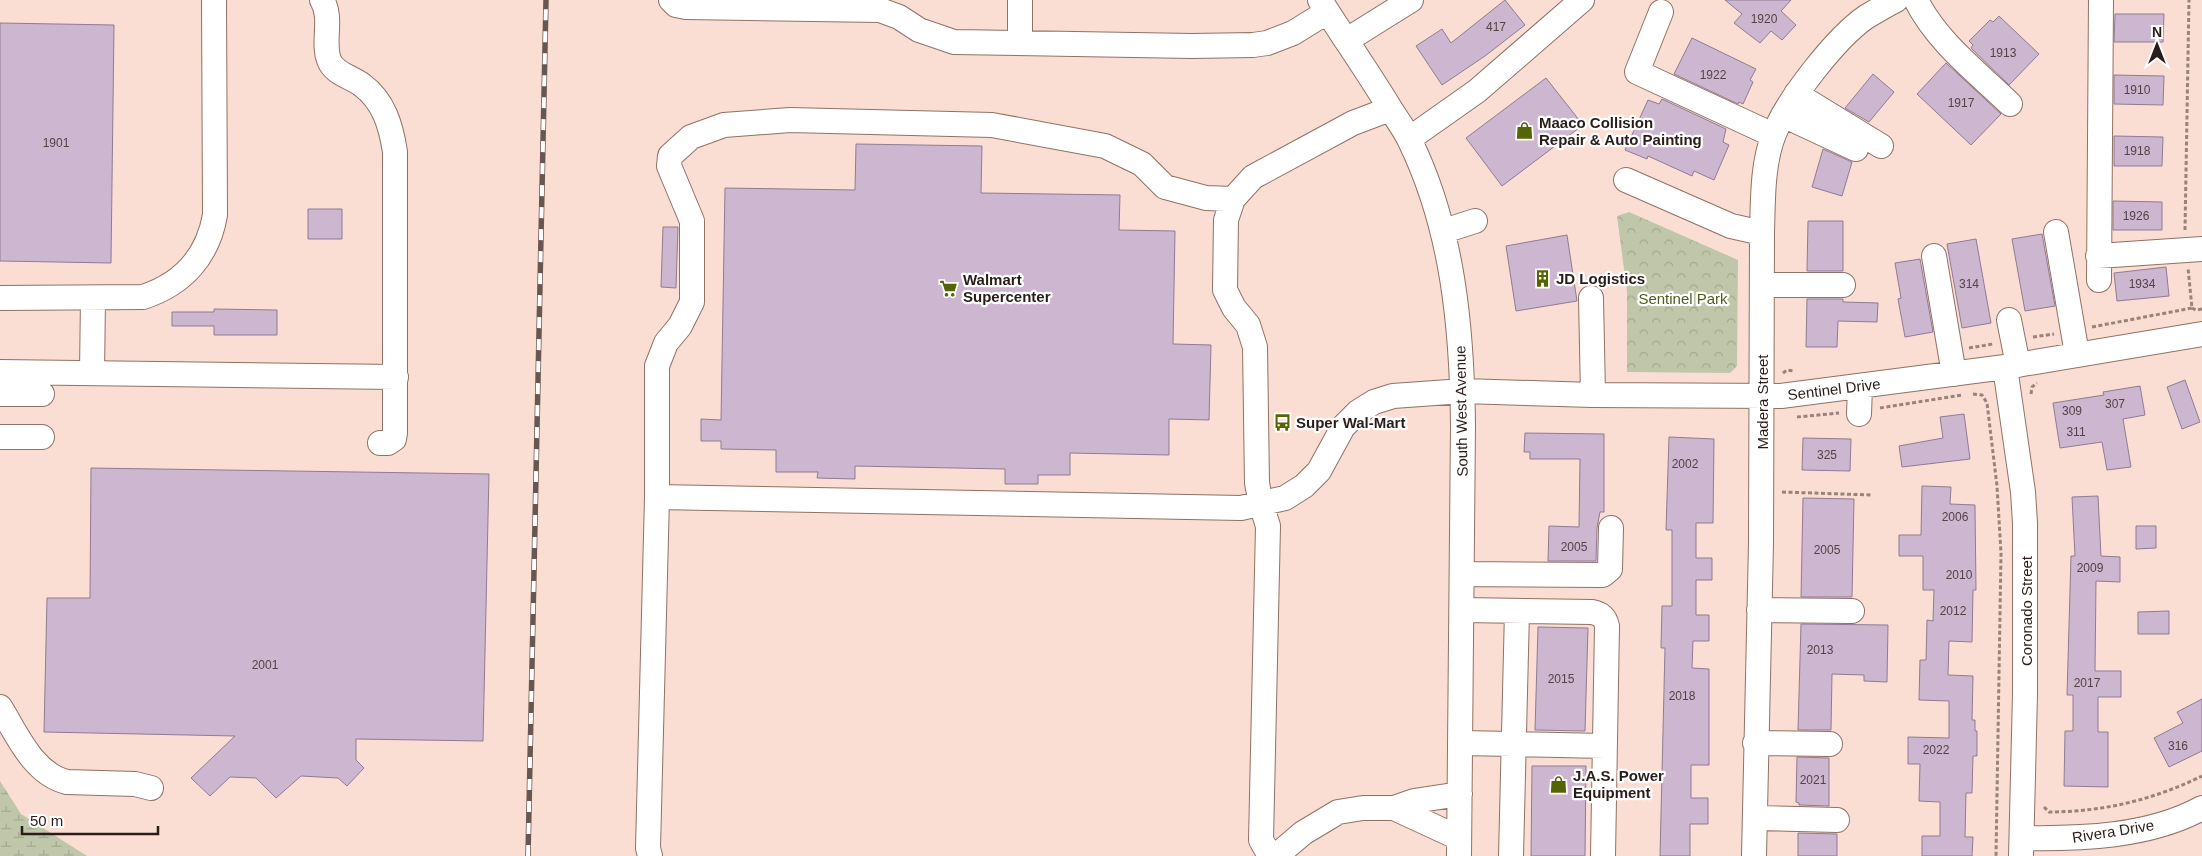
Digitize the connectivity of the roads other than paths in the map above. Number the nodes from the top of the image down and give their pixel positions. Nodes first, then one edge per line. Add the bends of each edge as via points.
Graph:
1 (214, 0) edge
2 (322, 0) edge
3 (671, 0) edge
4 (1410, 0) edge
5 (1582, 0) edge
6 (1896, 0) edge
7 (1916, 0) edge
8 (2101, 0) edge
9 (1024, 1) edge
10 (840, 4) edge
11 (1323, 6) edge
12 (1661, 12) dead end
13 (1347, 40) junction
14 (1020, 43) junction
15 (1796, 94) junction
16 (2010, 104) dead end
17 (1390, 109) junction
18 (1778, 125) junction
19 (1409, 139) junction
20 (1881, 146) dead end
21 (1856, 149) dead end
22 (1626, 180) dead end
23 (1233, 199) junction
24 (1475, 221) dead end
25 (1444, 231) junction
26 (2056, 232) dead end
27 (1762, 233) junction
28 (2202, 249) edge
29 (1934, 256) dead end
30 (2098, 256) junction
31 (2099, 280) dead end
32 (1762, 285) junction
33 (1843, 285) dead end
34 (0, 298) edge
35 (93, 298) junction
36 (1591, 298) dead end
37 (2009, 320) dead end
38 (2202, 334) edge
39 (2077, 354) junction
40 (2011, 366) junction
41 (0, 372) edge
42 (92, 373) junction
43 (1954, 374) junction
44 (1860, 387) junction
45 (1463, 391) junction
46 (391, 392) junction
47 (0, 394) edge
48 (42, 394) dead end
49 (1593, 395) junction
50 (1762, 395) junction
51 (1859, 413) road end
52 (0, 437) edge
53 (42, 437) dead end
54 (380, 443) dead end
55 (657, 497) junction
56 (1261, 504) junction
57 (1611, 528) dead end
58 (1463, 574) junction
59 (1463, 610) junction
60 (1759, 610) junction
61 (1516, 611) junction
62 (1852, 611) dead end
63 (0, 707) edge
64 (1755, 742) junction
65 (1461, 743) junction
66 (1513, 744) junction
67 (1830, 744) dead end
68 (1605, 746) junction
69 (151, 788) dead end
70 (1460, 794) junction
71 (1394, 808) junction
72 (2202, 808) edge
73 (1755, 812) junction
74 (1837, 814) dead end
75 (1459, 847) edge
76 (2021, 847) edge
77 (650, 856) edge
78 (1270, 856) edge
79 (1276, 856) edge
80 (1511, 856) edge
81 (1603, 856) edge
82 (1754, 856) edge

1 - 35 street via 215,215 208,241 189,270 155,293 138,297
2 - 46 street via 329,62 334,69 369,90 383,108 391,128 395,152
3 - 10 street via 686,7
4 - 13 street
5 - 19 street via 1477,91
6 - 15 street, Madera Street via 1851,30
7 - 16 street via 1940,37
8 - 30 street
9 - 14 street
10 - 14 street via 880,10 919,30 954,42
11 - 13 street, South West Avenue
11 - 14 street via 1293,33 1262,34 1229,46
12 - 18 street via 1637,72
13 - 17 street, South West Avenue
15 - 18 street, Madera Street
15 - 20 street
17 - 19 street, South West Avenue
17 - 23 street via 1353,123 1253,177
18 - 21 street
18 - 27 street, Madera Street via 1764,186
19 - 25 street, South West Avenue
22 - 27 street via 1731,226
23 - 55 street via 1206,198 1165,187 1142,164 1104,146 992,124 790,120 724,124 691,137 670,156 669,166 692,222 692,302 680,326 666,343 657,366
23 - 56 street via 1226,220 1225,290 1248,326 1255,347 1257,483
24 - 25 street
25 - 45 street, South West Avenue via 1453,284
26 - 39 street
27 - 32 street, Madera Street
28 - 30 street
29 - 43 street
30 - 31 street
32 - 33 street
32 - 50 street, Madera Street
34 - 35 street
35 - 42 street
36 - 49 street via 1587,331
37 - 40 street, Coronado Street
38 - 39 street, Sentinel Drive
39 - 40 street, Sentinel Drive
40 - 43 street, Sentinel Drive
40 - 76 street, Coronado Street via 2026,523
41 - 42 street
42 - 46 street
43 - 44 street, Sentinel Drive
44 - 50 street, Sentinel Drive via 1781,396
44 - 51 street
45 - 49 street, Sentinel Drive
45 - 56 street, Sentinel Drive via 1393,396 1374,402 1343,427 1319,471 1304,486 1285,498
45 - 58 street, South West Avenue
46 - 54 street via 394,440
47 - 48 street
49 - 50 street, Sentinel Drive
50 - 60 street, Madera Street
52 - 53 street
55 - 56 street, Sentinel Drive via 1220,508
55 - 77 street
56 - 78 street via 1268,526 1261,840
57 - 58 street via 1611,562 1607,574 1521,570
58 - 59 street, South West Avenue
59 - 61 street
59 - 65 street, South West Avenue
60 - 62 street
60 - 64 street, Madera Street
61 - 66 street
61 - 68 street via 1592,612 1605,619
63 - 69 street via 40,767 58,780 135,784
64 - 67 street
64 - 73 street, Madera Street
65 - 66 street
65 - 70 street, South West Avenue
66 - 68 street
66 - 80 street
68 - 81 street
70 - 71 street via 1414,801
70 - 75 street, South West Avenue
71 - 75 street
71 - 79 street via 1338,812 1303,833
72 - 76 street, Rivera Drive via 2137,830
73 - 74 street
73 - 82 street, Madera Street

